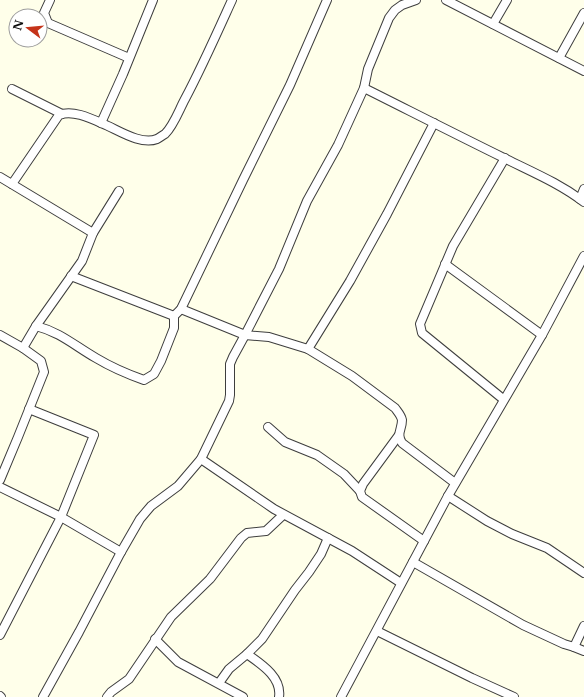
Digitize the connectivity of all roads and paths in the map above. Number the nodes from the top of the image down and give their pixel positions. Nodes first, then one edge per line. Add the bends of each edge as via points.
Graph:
1 (50, 0) edge
2 (153, 0) edge
3 (232, 0) edge
4 (327, 0) edge
5 (416, 0) edge
6 (446, 0) edge
7 (506, 0) edge
8 (584, 13) edge
9 (493, 24) junction
10 (129, 58) junction
11 (559, 58) junction
12 (584, 71) edge
13 (364, 88) junction
14 (12, 89) dead end
15 (62, 114) junction
16 (100, 123) junction
17 (434, 123) junction
18 (505, 158) junction
19 (0, 177) edge
20 (12, 184) junction
21 (584, 189) edge
22 (119, 192) dead end
23 (582, 201) edge
24 (93, 233) junction
25 (584, 256) edge
26 (445, 264) junction
27 (71, 276) junction
28 (181, 309) junction
29 (174, 316) junction
30 (36, 326) junction
31 (0, 335) edge
32 (245, 335) junction
33 (542, 335) junction
34 (23, 348) junction
35 (308, 349) junction
36 (503, 400) junction
37 (29, 409) junction
38 (268, 427) dead end
39 (399, 435) junction
40 (201, 459) junction
41 (0, 480) edge
42 (456, 483) junction
43 (0, 487) edge
44 (360, 491) junction
45 (448, 496) junction
46 (283, 515) junction
47 (61, 517) junction
48 (328, 538) junction
49 (424, 541) junction
50 (121, 552) junction
51 (413, 562) junction
52 (584, 573) edge
53 (400, 583) junction
54 (584, 626) edge
55 (377, 631) junction
56 (0, 635) edge
57 (155, 639) junction
58 (574, 647) junction
59 (584, 651) edge
60 (247, 654) junction
61 (219, 683) junction
62 (42, 697) edge
63 (107, 697) edge
64 (244, 697) edge
65 (279, 697) edge
66 (341, 697) edge
67 (514, 697) edge

1 - 10 street via 44,13 48,23
2 - 10 street
3 - 16 street via 198,73 165,134 157,139 139,139
4 - 28 street via 290,85
5 - 13 street via 398,7 389,18 368,69
6 - 9 street
7 - 9 street
8 - 11 street
9 - 11 street
10 - 16 street
11 - 12 street
13 - 17 street
13 - 32 street via 338,145 307,201 279,269
14 - 15 street
15 - 16 street via 72,113
15 - 20 street
17 - 18 street
17 - 35 street via 350,281
18 - 23 street via 548,179
18 - 26 street
19 - 20 street
20 - 24 street
21 - 23 street
22 - 24 street
24 - 27 street via 82,261
25 - 33 street
26 - 33 street
26 - 36 street via 422,316 422,333
27 - 29 street
27 - 30 street
28 - 29 street
28 - 32 street
29 - 30 street via 174,328 161,361 154,374 144,380 112,368 60,335
30 - 34 street
31 - 34 street
32 - 35 street via 269,337
32 - 40 street via 230,364 228,401
33 - 36 street
34 - 37 street via 41,361 43,366 42,377
35 - 39 street via 352,376 395,408 402,420
36 - 42 street
37 - 41 street
37 - 47 street via 94,435
38 - 44 street via 285,442 317,455 344,474
39 - 42 street via 402,444
39 - 44 street
40 - 46 street
40 - 50 street via 178,486 145,512
42 - 45 street
43 - 47 street
44 - 49 street via 362,497
45 - 49 street
45 - 52 street via 487,521 547,548
46 - 48 street
46 - 57 street via 266,531 247,533 241,538 210,579 171,617
47 - 50 street
47 - 56 street
48 - 53 street
48 - 60 street via 309,572 262,639
49 - 51 street
50 - 62 street via 80,632
51 - 53 street
51 - 58 street via 523,625
53 - 55 street
54 - 58 street
55 - 66 street
55 - 67 street
57 - 61 street via 178,662
57 - 63 street via 129,679
58 - 59 street
60 - 61 street via 229,669
60 - 65 street via 273,676 278,686
61 - 64 street

